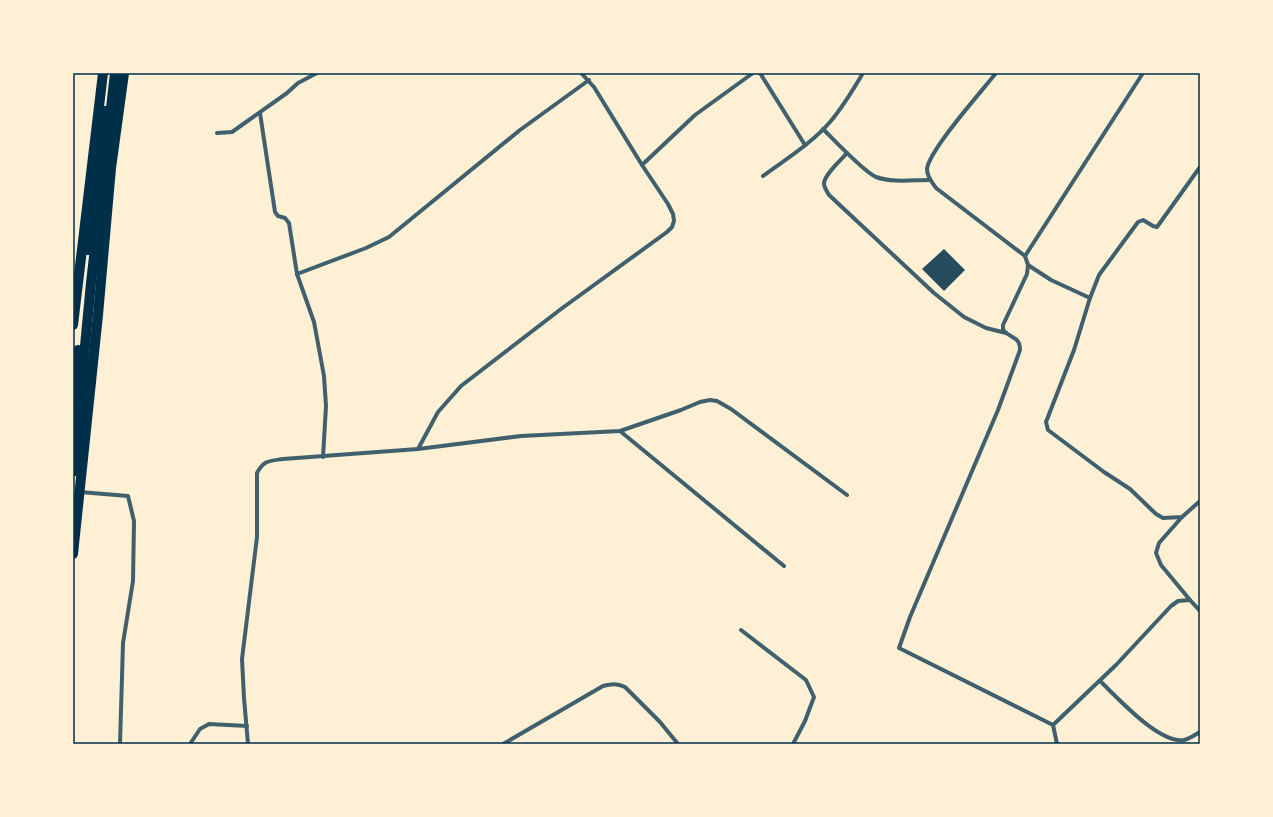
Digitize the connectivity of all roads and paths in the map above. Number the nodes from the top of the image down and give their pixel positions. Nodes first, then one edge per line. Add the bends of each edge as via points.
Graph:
1 (102, 73) edge
2 (317, 73) edge
3 (581, 73) edge
4 (753, 73) edge
5 (760, 73) edge
6 (863, 73) edge
7 (996, 73) edge
8 (1143, 73) edge
9 (118, 75) edge
10 (589, 80) junction
11 (260, 113) junction
12 (823, 129) junction
13 (217, 133) dead end
14 (805, 145) junction
15 (847, 153) junction
16 (642, 165) junction
17 (1200, 167) edge
18 (763, 176) dead end
19 (929, 180) junction
20 (1025, 256) junction
21 (1028, 265) junction
22 (297, 274) junction
23 (1090, 298) junction
24 (73, 325) edge
25 (1006, 333) junction
26 (73, 400) edge
27 (620, 431) junction
28 (418, 449) junction
29 (323, 457) junction
30 (73, 472) edge
31 (79, 492) junction
32 (848, 495) dead end
33 (1200, 501) edge
34 (1182, 516) junction
35 (73, 554) edge
36 (784, 566) dead end
37 (1190, 600) junction
38 (1200, 611) edge
39 (741, 630) dead end
40 (1100, 681) junction
41 (1053, 725) junction
42 (247, 726) junction
43 (1200, 732) edge
44 (120, 744) edge
45 (190, 744) edge
46 (248, 744) edge
47 (503, 744) edge
48 (678, 744) edge
49 (793, 744) edge
50 (1057, 744) edge

1 - 24 main road
2 - 11 street via 298,83
3 - 10 street
4 - 16 street via 695,115
5 - 14 street
6 - 12 street via 844,105
7 - 19 street via 930,158 927,170
8 - 20 street
9 - 26 main road via 108,89 101,134
9 - 30 main road via 91,283
9 - 31 main road via 98,315
10 - 16 street
10 - 22 street via 520,130 389,237
11 - 13 street via 232,132
11 - 22 street via 275,212 289,223
12 - 14 street
12 - 15 street
14 - 18 street
15 - 19 street via 875,176 887,180
15 - 25 street via 824,183 829,195 934,293 964,317 986,328
16 - 28 street via 673,214 672,227 461,386 438,412
17 - 23 street via 1158,226 1155,227 1143,220 1138,222 1099,276
19 - 20 street
20 - 21 street
21 - 23 street via 1051,280
21 - 25 street via 1027,274 1003,325
22 - 29 street via 314,322 323,369 326,406
23 - 34 street via 1046,426 1130,489 1156,514 1163,518
25 - 41 street via 1020,344 1020,350 998,410 899,648
27 - 28 street via 521,436
27 - 32 street via 700,402 718,401
27 - 36 street
28 - 29 street
29 - 42 street via 268,461 261,465 257,473 256,549 242,659
31 - 35 main road
31 - 44 street via 128,496 134,522 133,581 123,643
33 - 34 street
34 - 37 street via 1159,543 1156,553 1161,565
37 - 38 street
37 - 40 street via 1178,601 1171,606
39 - 49 street via 806,680 814,697
40 - 41 street
40 - 43 street via 1151,729 1164,736 1184,740
41 - 50 street
42 - 45 street via 209,724 200,729
42 - 46 street
47 - 48 street via 603,686 618,684 625,687 660,722

